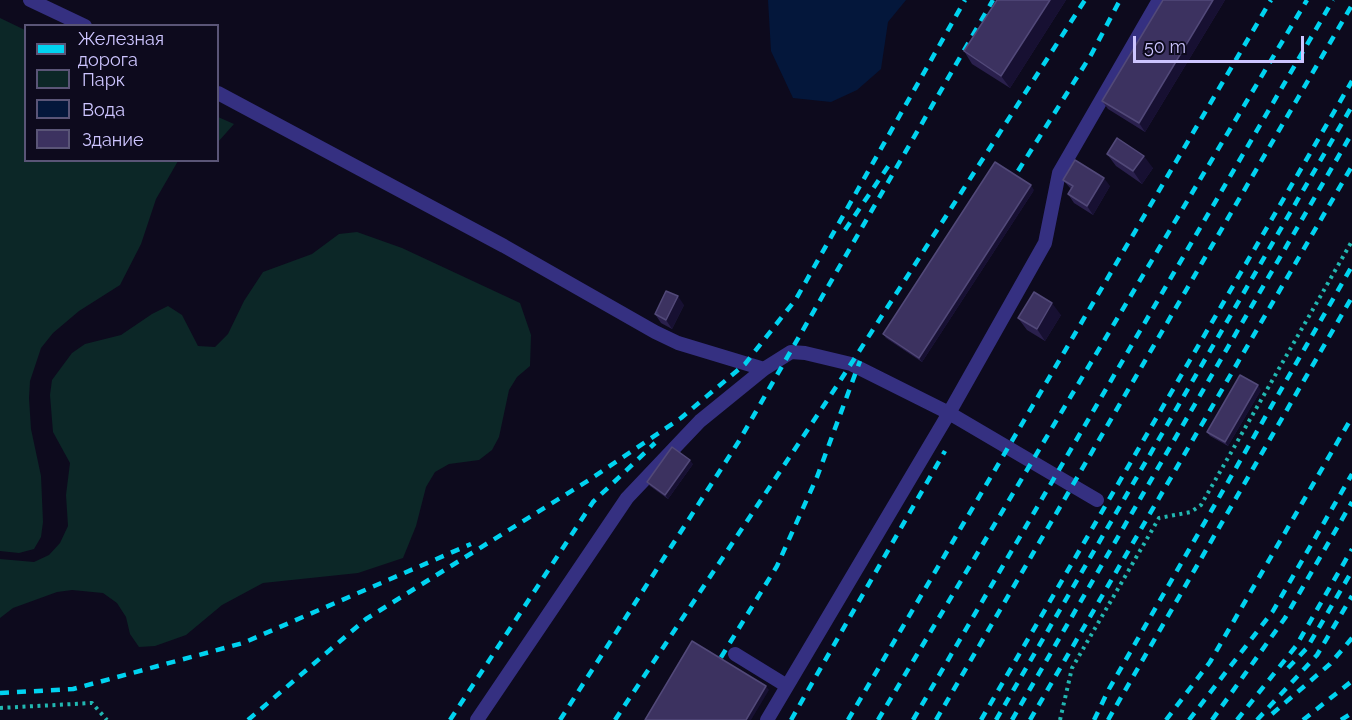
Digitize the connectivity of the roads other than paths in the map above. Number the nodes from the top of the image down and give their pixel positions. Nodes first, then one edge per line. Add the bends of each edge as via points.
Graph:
1 (30, 0) edge
2 (1159, 0) edge
3 (81, 24) edge
4 (219, 94) edge
5 (764, 369) junction
6 (949, 412) junction
7 (1097, 500) dead end
8 (735, 654) dead end
9 (787, 686) junction
10 (477, 720) edge
11 (767, 720) edge

1 - 3 lane
2 - 6 lane via 1059,173 1045,243
4 - 5 lane via 655,332 678,343
5 - 6 lane via 791,352 806,353 851,364
5 - 10 lane via 700,421 627,498
6 - 7 lane
6 - 9 lane
8 - 9 lane
9 - 11 lane

